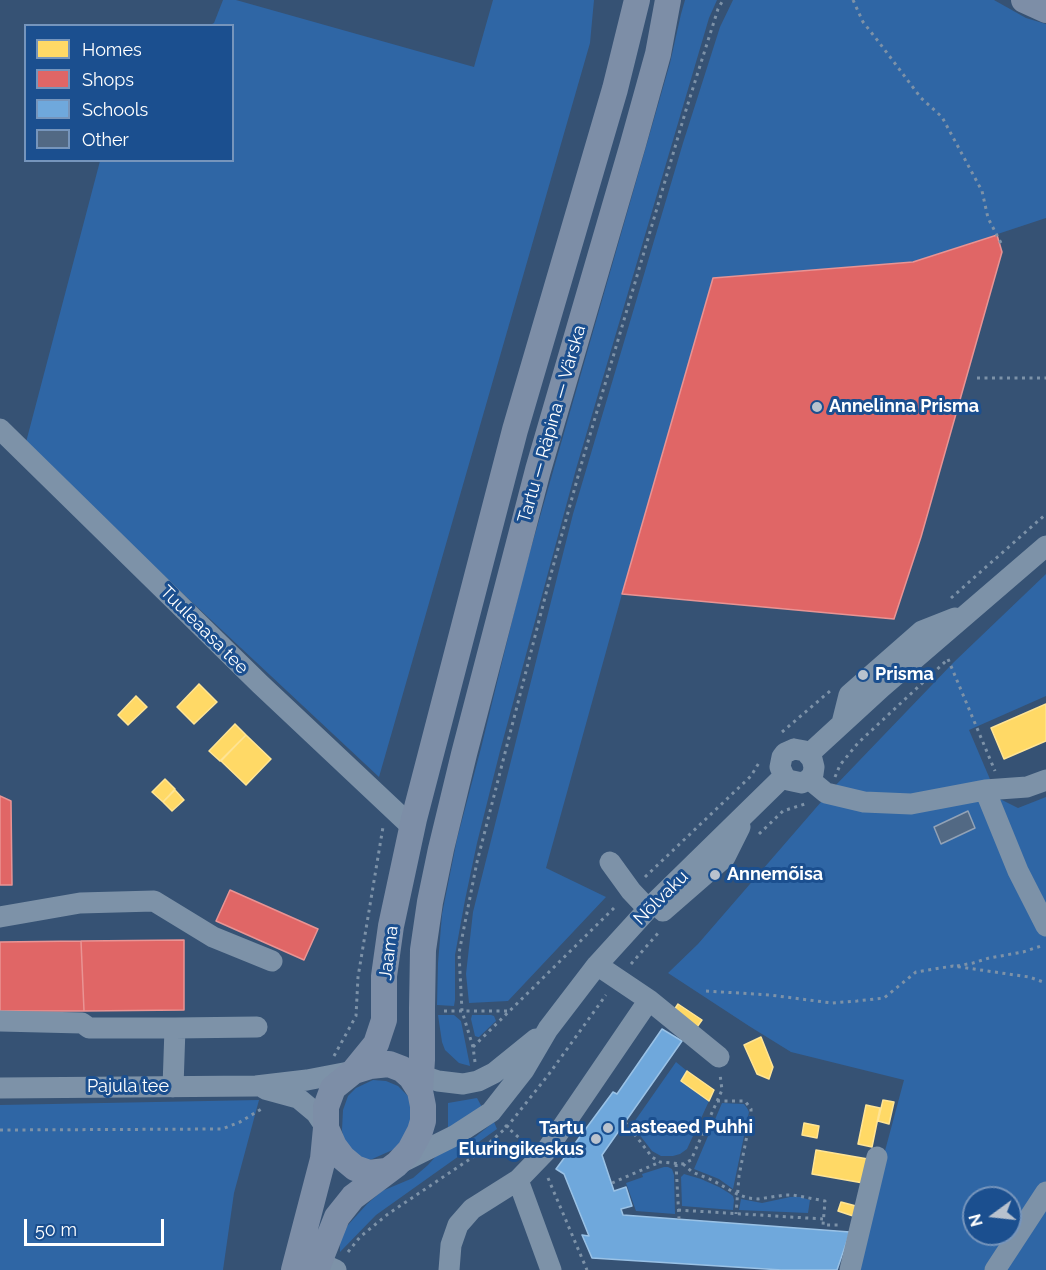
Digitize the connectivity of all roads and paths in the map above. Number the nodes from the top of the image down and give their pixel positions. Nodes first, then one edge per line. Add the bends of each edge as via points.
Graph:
1 (637, 0) edge
2 (668, 0) edge
3 (723, 0) edge
4 (853, 0) edge
5 (1024, 0) edge
6 (1046, 10) edge
7 (1001, 243) dead end
8 (977, 378) dead end
9 (1046, 378) edge
10 (0, 429) edge
11 (1046, 546) edge
12 (809, 754) junction
13 (784, 776) junction
14 (809, 779) junction
15 (1046, 780) edge
16 (994, 789) junction
17 (826, 793) junction
18 (387, 804) junction
19 (748, 811) junction
20 (783, 811) dead end
21 (412, 827) junction
22 (441, 849) joint
23 (610, 862) dead end
24 (648, 909) junction
25 (0, 916) edge
26 (1046, 926) edge
27 (631, 928) junction
28 (1046, 944) edge
29 (272, 961) dead end
30 (597, 965) junction
31 (955, 966) junction
32 (1046, 983) edge
33 (706, 991) dead end
34 (649, 1000) junction
35 (438, 1011) dead end
36 (462, 1011) junction
37 (511, 1011) dead end
38 (0, 1021) edge
39 (256, 1027) dead end
40 (175, 1028) junction
41 (548, 1029) junction
42 (719, 1058) joint
43 (329, 1063) dead end
44 (354, 1071) junction
45 (414, 1079) junction
46 (478, 1081) junction
47 (256, 1086) junction
48 (172, 1087) junction
49 (0, 1088) edge
50 (716, 1101) junction
51 (265, 1107) dead end
52 (491, 1112) junction
53 (625, 1122) dead end
54 (326, 1128) junction
55 (0, 1130) edge
56 (540, 1157) junction
57 (877, 1157) dead end
58 (660, 1162) junction
59 (675, 1164) junction
60 (683, 1164) junction
61 (392, 1167) junction
62 (518, 1180) junction
63 (612, 1183) dead end
64 (1046, 1192) edge
65 (737, 1194) junction
66 (678, 1210) junction
67 (736, 1214) junction
68 (679, 1219) dead end
69 (823, 1219) junction
70 (861, 1227) junction
71 (303, 1238) junction
72 (316, 1268) edge
73 (282, 1270) edge
74 (449, 1270) edge
75 (551, 1270) edge
76 (587, 1270) edge
77 (850, 1270) edge
78 (995, 1270) edge

1 - 21 main road, Tartu — Räpina — Värska via 615,89 515,430
2 - 22 main road, Tartu — Räpina — Värska via 658,54 538,470
3 - 36 path via 717,9 638,271 551,574 477,862 459,953
4 - 7 path via 863,22 921,98 947,125 982,191 988,218
5 - 6 main road
8 - 9 path
10 - 18 street, Tuuleaasa tee
11 - 12 street
12 - 13 street via 800,749 785,753 780,767
12 - 14 street via 814,766
13 - 14 street via 798,783
13 - 19 street, Nõlvaku
14 - 17 street
15 - 16 street via 1027,787
16 - 17 street via 912,804 864,802
16 - 17 path via 948,659 858,743 840,765
16 - 26 street via 1018,871
17 - 20 path
18 - 21 street, Tuuleaasa tee
18 - 43 path via 358,976 356,1016
19 - 24 street, Nõlvaku
19 - 27 street via 725,857 667,910
21 - 44 main road, Jaama via 391,926 384,976 384,1020 376,1044
22 - 45 main road, Jaama via 423,950
23 - 24 street
24 - 27 street, Nõlvaku
25 - 29 street via 80,903 154,901 213,937
27 - 30 street, Nõlvaku
28 - 31 path
30 - 34 street
30 - 41 street, Nõlvaku
31 - 32 path
31 - 33 path via 916,972 884,998 857,1001 832,1003
34 - 42 street
34 - 56 street
35 - 36 path
36 - 37 path
36 - 46 path
38 - 40 street via 81,1023 89,1028
39 - 40 street
40 - 48 street
41 - 46 street, Nõlvaku via 495,1073
41 - 52 street, Nõlvaku via 524,1070
42 - 50 path via 722,1090
44 - 45 main road via 389,1064
44 - 47 street
44 - 54 main road via 333,1088 326,1107
45 - 46 street, Nõlvaku via 463,1084
45 - 61 main road via 423,1106 423,1121 410,1150
47 - 48 street, Pajula tee
47 - 54 street via 298,1098
48 - 49 street, Pajula tee
50 - 60 path via 691,1160
50 - 65 path via 746,1101 751,1109
51 - 55 path via 222,1129
52 - 56 path
52 - 61 street, Nõlvaku via 454,1136
53 - 58 path
54 - 61 main road via 334,1146 355,1168 369,1173
54 - 71 main road via 323,1159
56 - 62 street
56 - 76 path
57 - 70 street
58 - 59 path
58 - 63 path
59 - 60 path
59 - 66 path
60 - 65 path
61 - 72 main road via 353,1197 337,1216
62 - 74 street via 472,1209 458,1225
62 - 75 street
64 - 78 street
65 - 67 path
65 - 69 path via 758,1200 785,1195 825,1201
66 - 67 path
66 - 68 path
67 - 69 path
69 - 70 path via 823,1224
70 - 77 street
71 - 72 main road
71 - 73 street

